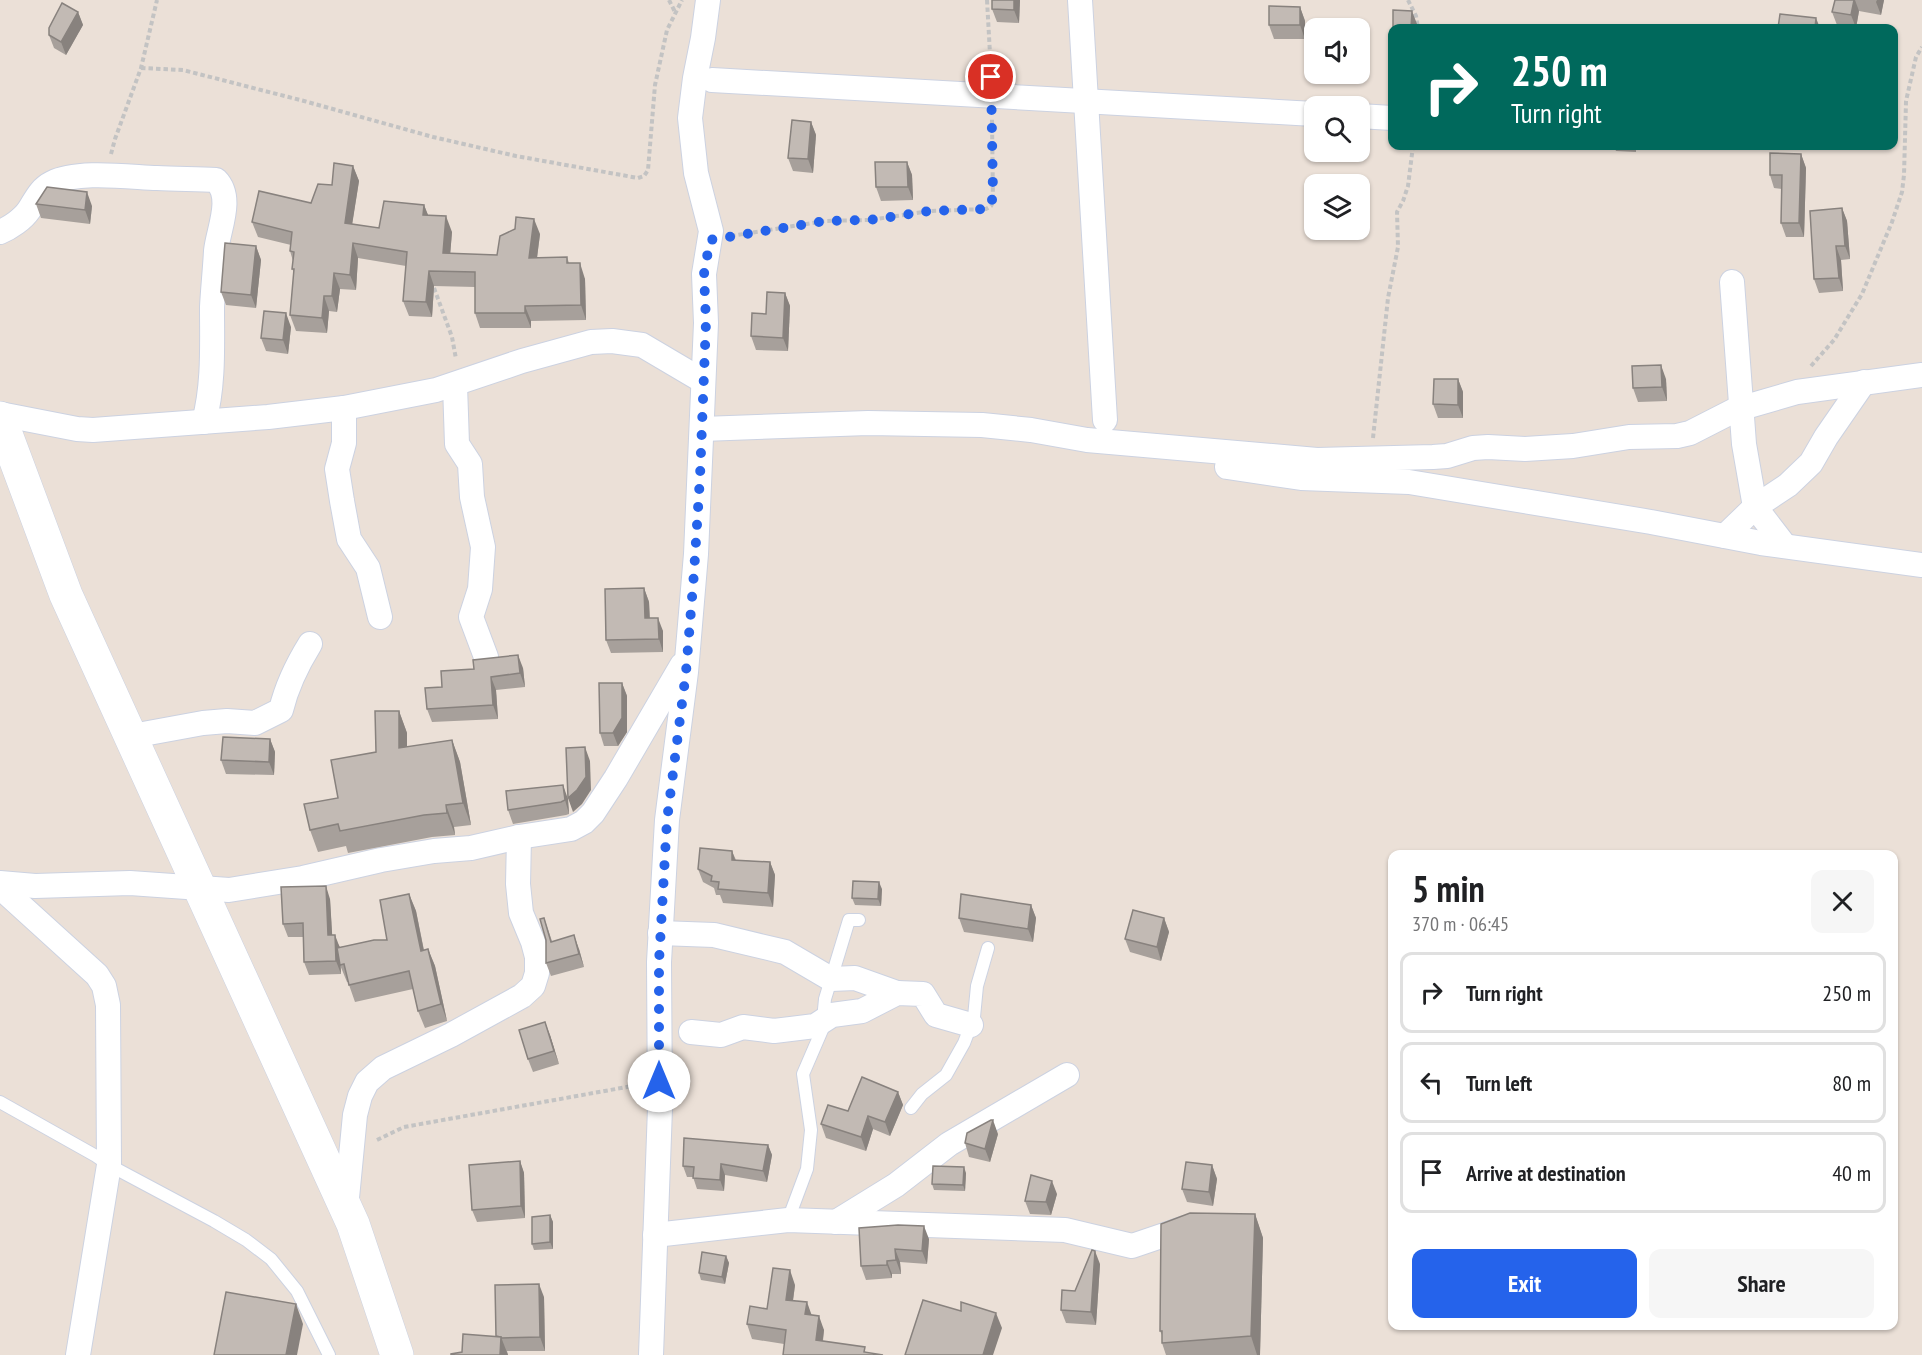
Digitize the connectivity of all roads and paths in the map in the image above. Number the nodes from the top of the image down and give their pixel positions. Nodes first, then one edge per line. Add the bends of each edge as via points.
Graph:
1 (158, 0) edge
2 (669, 0) edge
3 (682, 0) edge
4 (708, 0) edge
5 (987, 0) edge
6 (1080, 0) edge
7 (1408, 0) edge
8 (676, 13) junction
9 (1417, 24) edge
10 (1922, 46) edge
11 (141, 68) junction
12 (712, 80) dead end
13 (992, 96) junction
14 (1085, 101) junction
15 (1304, 113) edge
16 (1370, 117) edge
17 (1388, 118) edge
18 (1412, 150) edge
19 (106, 176) junction
20 (0, 232) edge
21 (710, 240) junction
22 (1732, 282) dead end
23 (434, 288) dead end
24 (1922, 375) edge
25 (703, 381) junction
26 (1864, 382) junction
27 (456, 384) junction
28 (1784, 395) junction
29 (344, 408) junction
30 (1742, 408) junction
31 (0, 416) edge
32 (1105, 420) dead end
33 (204, 422) junction
34 (702, 429) junction
35 (1087, 440) junction
36 (1371, 459) junction
37 (1755, 507) junction
38 (1725, 536) junction
39 (1785, 546) junction
40 (1922, 565) edge
41 (380, 617) dead end
42 (310, 644) dead end
43 (687, 656) junction
44 (486, 657) edge
45 (134, 744) junction
46 (519, 837) junction
47 (0, 885) edge
48 (200, 889) junction
49 (859, 920) dead end
50 (660, 933) junction
51 (988, 948) dead end
52 (831, 979) junction
53 (897, 993) junction
54 (823, 1021) junction
55 (971, 1025) junction
56 (691, 1032) dead end
57 (1066, 1075) dead end
58 (659, 1081) junction
59 (0, 1102) edge
60 (911, 1108) dead end
61 (350, 1162) junction
62 (109, 1165) junction
63 (346, 1208) junction
64 (788, 1220) junction
65 (836, 1222) junction
66 (1185, 1228) edge
67 (655, 1235) junction
68 (78, 1355) edge
69 (329, 1355) edge
70 (397, 1355) edge
71 (651, 1355) edge

1 - 11 path
2 - 8 path
3 - 8 path
4 - 21 street via 690,118 696,173 711,226
5 - 13 path
6 - 14 street
7 - 9 path
8 - 11 path via 667,30 655,85 648,170 638,178 454,142 183,70
10 - 28 path via 1906,101 1904,175 1892,222 1862,294 1834,340
11 - 19 path
12 - 13 street
13 - 14 street
13 - 21 path via 993,194 991,206 986,209 825,221
14 - 15 street
14 - 32 street
16 - 17 street
18 - 36 path via 1408,186 1397,212 1398,247 1388,298
19 - 20 street via 69,177 53,182 37,196 28,212
19 - 33 street via 216,180 222,186 225,196 212,304 211,382
21 - 25 street via 704,274
22 - 30 street
23 - 27 path via 452,337
24 - 26 street
25 - 27 street via 642,345 612,341 564,349
25 - 34 street
26 - 28 street
26 - 37 street via 1811,463 1788,485
27 - 29 street
27 - 44 street via 457,444 470,464 472,497 483,547 480,589 471,617
28 - 30 street
29 - 33 street
29 - 41 street via 344,443 337,469 342,501 349,539 368,568
30 - 36 street via 1677,436 1629,436 1525,449 1473,447 1447,456
30 - 37 street
31 - 33 street via 93,430
31 - 45 street via 66,595
34 - 35 street via 867,423 982,425
34 - 43 street
35 - 36 street via 1317,460
35 - 38 street via 1178,460 1301,478 1409,482
37 - 38 street
37 - 39 street
38 - 39 street
39 - 40 street
42 - 45 street via 296,666 281,710 255,723 203,723 143,734
43 - 46 street via 593,813 571,829
43 - 50 street via 667,820
45 - 48 street
46 - 48 street via 381,860 239,890
46 - 61 street via 521,913 537,957 532,986 522,996 383,1068 367,1082 355,1115
47 - 48 street via 130,883
47 - 62 street via 97,975 104,986 108,1005
48 - 63 street
49 - 52 lane via 849,920
50 - 52 street via 714,935 785,952
50 - 58 street
51 - 55 lane
52 - 53 street via 855,978
52 - 54 lane
53 - 54 street via 862,1011 832,1015
53 - 55 street via 923,994 936,1015
54 - 56 street via 815,1026 774,1031 743,1027 721,1035
54 - 64 lane via 803,1074 811,1130 807,1169
55 - 60 lane via 946,1075
57 - 65 street via 950,1144 896,1185
58 - 61 path via 404,1127 380,1138
58 - 67 street
59 - 62 lane
61 - 63 street
62 - 68 street
62 - 69 lane via 214,1221 272,1259 297,1291
63 - 70 street
64 - 65 street
64 - 67 street
65 - 66 street via 1065,1230 1132,1246
67 - 71 street

